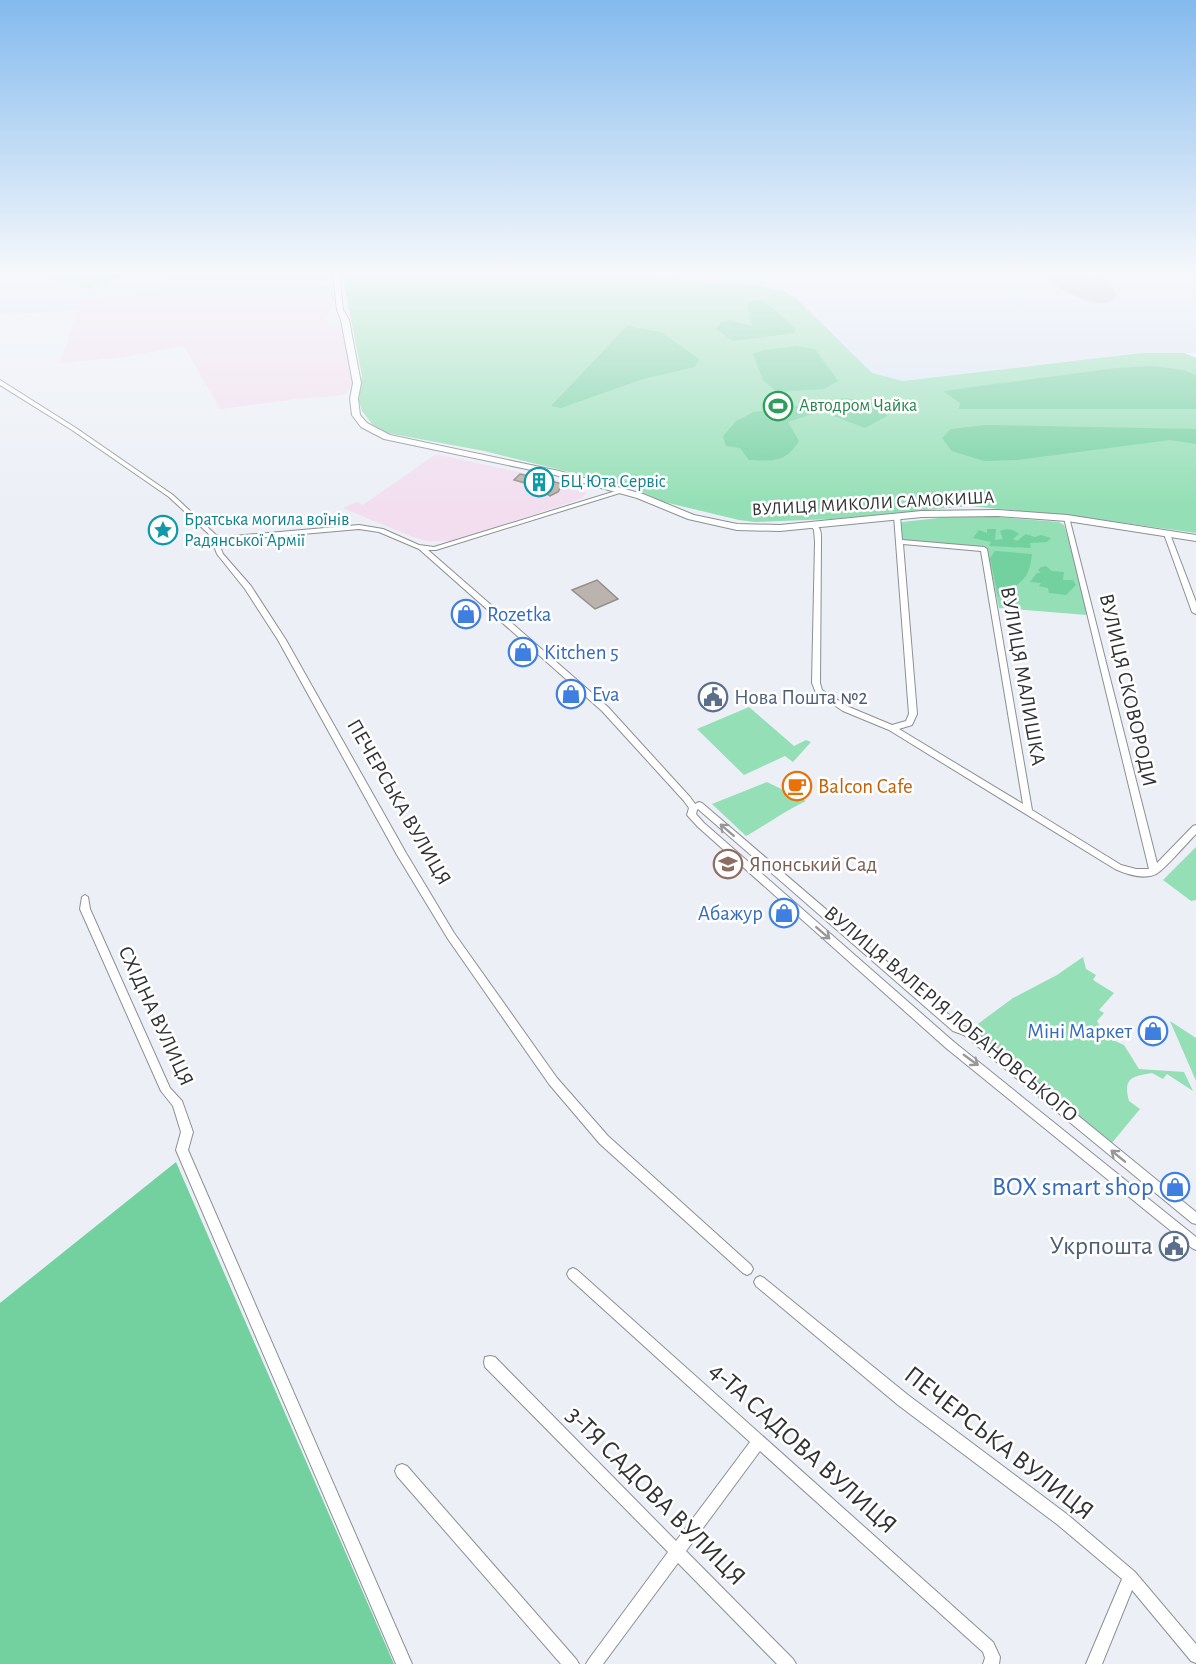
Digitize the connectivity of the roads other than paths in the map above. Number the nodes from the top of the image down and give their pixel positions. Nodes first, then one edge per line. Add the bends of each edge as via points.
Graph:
1 (351, 351) edge
2 (0, 382) edge
3 (621, 490) junction
4 (897, 516) junction
5 (1067, 518) junction
6 (814, 526) junction
7 (1167, 534) junction
8 (218, 538) junction
9 (1196, 538) edge
10 (901, 542) junction
11 (422, 549) junction
12 (1196, 612) edge
13 (892, 728) junction
14 (693, 808) junction
15 (1028, 810) junction
16 (1196, 828) edge
17 (1154, 871) junction
18 (85, 899) dead end
19 (1196, 1219) edge
20 (1196, 1244) edge
21 (747, 1269) dead end
22 (573, 1274) dead end
23 (760, 1282) dead end
24 (490, 1362) dead end
25 (759, 1441) junction
26 (402, 1471) dead end
27 (678, 1551) junction
28 (1130, 1577) junction
29 (1196, 1656) edge
30 (991, 1663) edge
31 (404, 1664) edge
32 (571, 1664) edge
33 (594, 1664) edge
34 (788, 1664) edge
35 (1094, 1664) edge

1 - 3 street, ВУЛИЦЯ МИКОЛИ САМОКИША via 357,383 354,408 364,425 396,439
2 - 8 street, ПЕЧЕРСЬКА ВУЛИЦЯ via 171,496
3 - 6 street, ВУЛИЦЯ МИКОЛИ САМОКИША via 691,517 722,524 765,528
3 - 11 street via 447,546
4 - 5 street, ВУЛИЦЯ МИКОЛИ САМОКИША via 990,513
4 - 6 street, ВУЛИЦЯ МИКОЛИ САМОКИША
4 - 10 street
5 - 7 street, ВУЛИЦЯ МИКОЛИ САМОКИША
5 - 17 street, ВУЛИЦЯ СКОВОРОДИ
6 - 13 street via 818,542 819,691 846,709
7 - 9 street, ВУЛИЦЯ МИКОЛИ САМОКИША
7 - 12 street
8 - 11 street, ВУЛИЦЯ ВАЛЕРІЯ ЛОБАНОВСЬКОГО via 359,527 388,532
8 - 21 street, ПЕЧЕРСЬКА ВУЛИЦЯ via 220,554 282,640 451,936 553,1081 604,1140
10 - 13 street via 913,714 909,723
10 - 15 street, ВУЛИЦЯ МАЛИШКА via 984,549
11 - 14 street, ВУЛИЦЯ ВАЛЕРІЯ ЛОБАНОВСЬКОГО via 605,710
13 - 15 street
19 -> 14 street, ВУЛИЦЯ ВАЛЕРІЯ ЛОБАНОВСЬКОГО via 968,1032 957,1028 699,805
14 -> 20 street, ВУЛИЦЯ ВАЛЕРІЯ ЛОБАНОВСЬКОГО via 691,815 701,825 950,1045
15 - 17 street via 1118,867
16 - 17 street
18 - 31 street, СХІДНА ВУЛИЦЯ via 85,909 142,1039 166,1091 178,1104 187,1132 182,1150
22 - 25 street, 4-ТА САДОВА ВУЛИЦЯ
23 - 28 street, ПЕЧЕРСЬКА ВУЛИЦЯ via 903,1400 1063,1520
24 - 27 street, 3-ТЯ САДОВА ВУЛИЦЯ
25 - 27 street
25 - 30 street, 4-ТА САДОВА ВУЛИЦЯ via 988,1647 992,1652
26 - 32 street
27 - 33 street
27 - 34 street, 3-ТЯ САДОВА ВУЛИЦЯ
28 - 29 street, ПЕЧЕРСЬКА ВУЛИЦЯ
28 - 35 street

